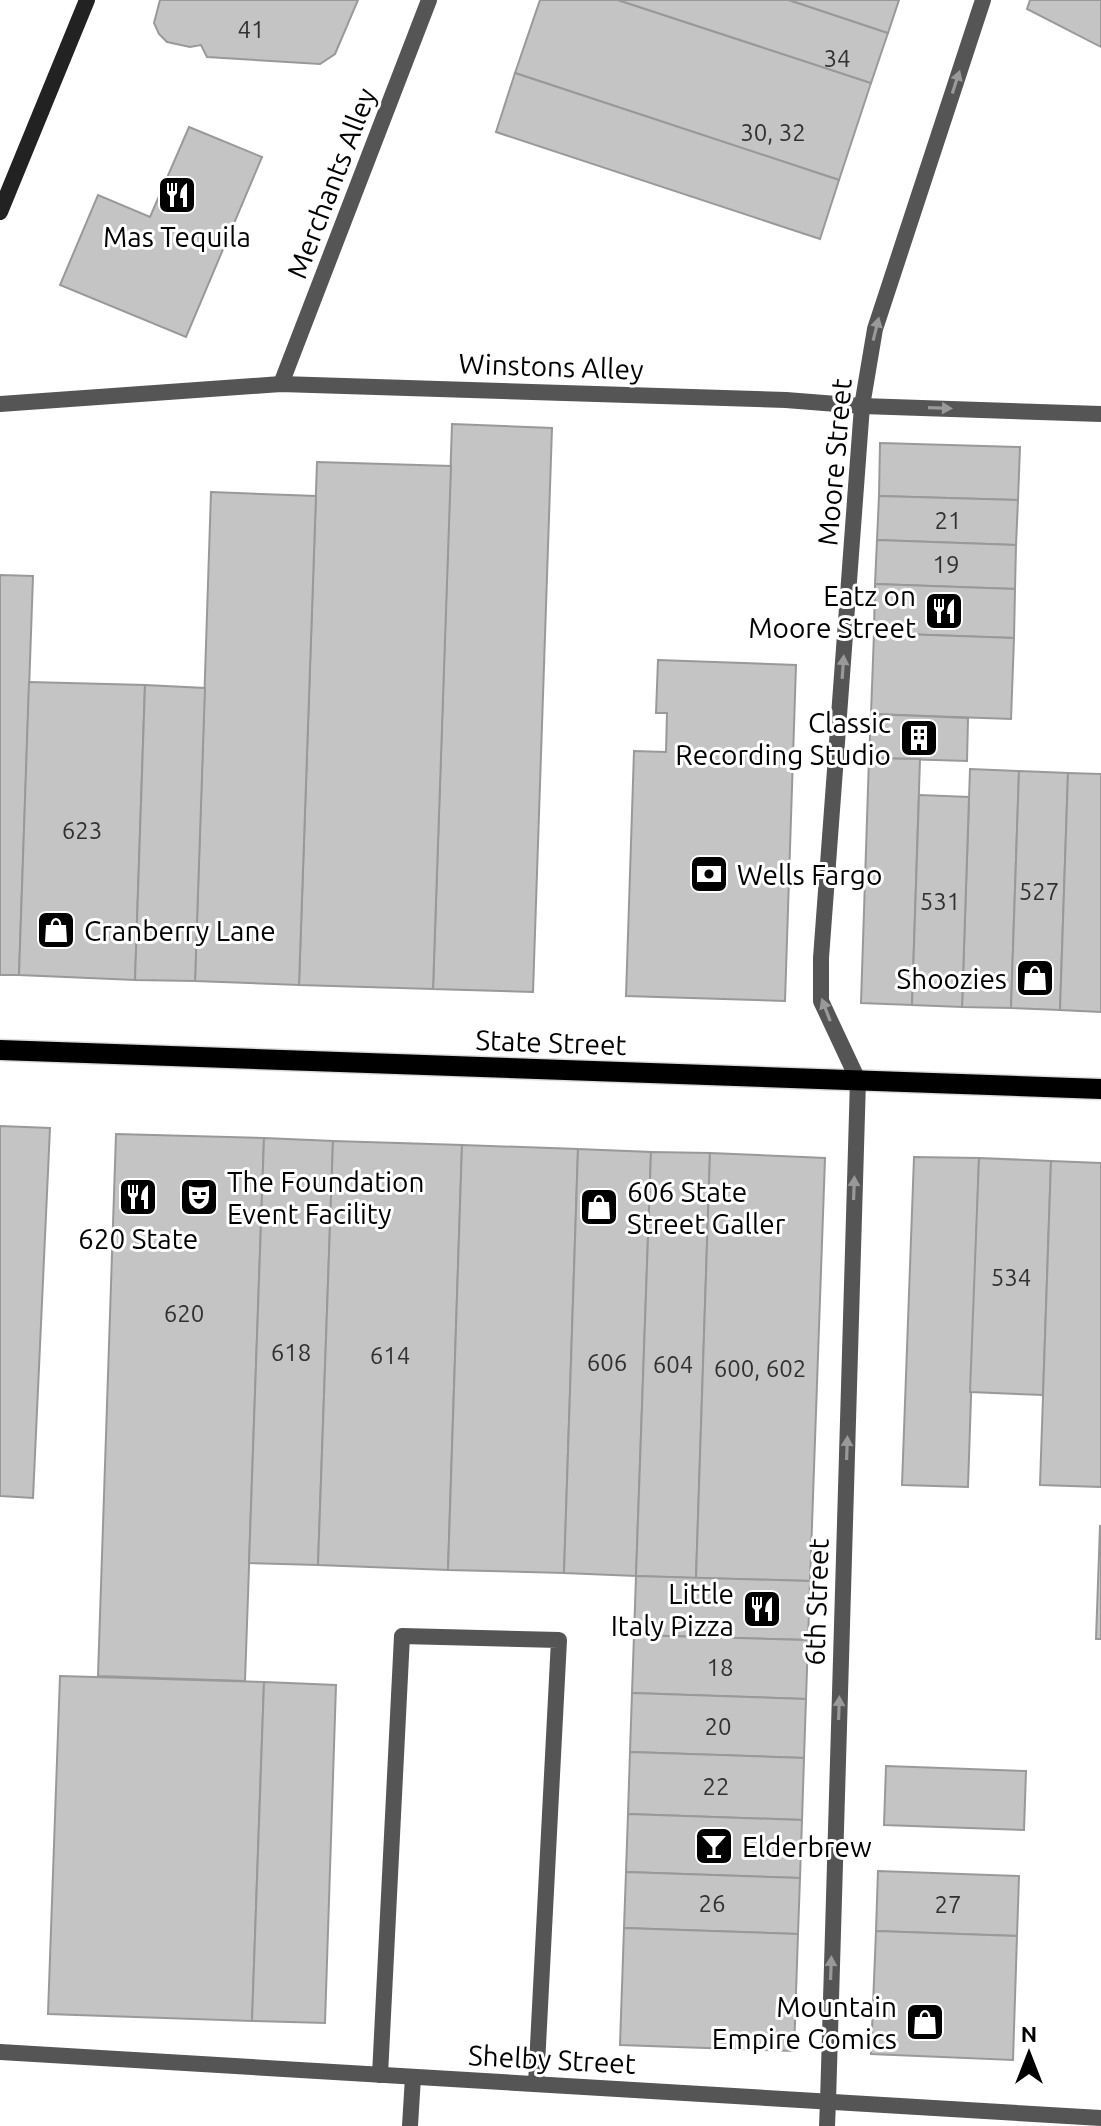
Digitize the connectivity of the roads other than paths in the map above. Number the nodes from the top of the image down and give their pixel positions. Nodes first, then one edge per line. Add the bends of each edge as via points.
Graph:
1 (87, 0) edge
2 (429, 0) edge
3 (983, 0) edge
4 (0, 212) edge
5 (281, 384) junction
6 (0, 404) edge
7 (862, 406) junction
8 (1101, 414) edge
9 (0, 1050) edge
10 (858, 1080) junction
11 (1101, 1089) edge
12 (0, 2052) edge
13 (380, 2075) junction
14 (413, 2077) junction
15 (536, 2084) junction
16 (828, 2102) junction
17 (1101, 2118) edge
18 (410, 2126) edge
19 (827, 2126) edge

1 - 4 main road
2 - 5 street, Merchants Alley
7 -> 3 street, Moore Street via 875,329
5 - 6 street, Winstons Alley
5 - 7 street, Winstons Alley
7 -> 8 street, Winstons Alley
10 -> 7 street, Moore Street via 821,1001 821,958
9 - 10 main road, State Street
10 - 11 main road, State Street
16 -> 10 street, 6th Street
12 - 13 street, Shelby Street
13 - 14 street, Shelby Street
13 - 15 street via 402,1636 559,1640
14 - 15 street, Shelby Street
14 - 18 street
15 - 16 street, Shelby Street
16 - 17 street, Shelby Street
16 - 19 street, 6th Street

